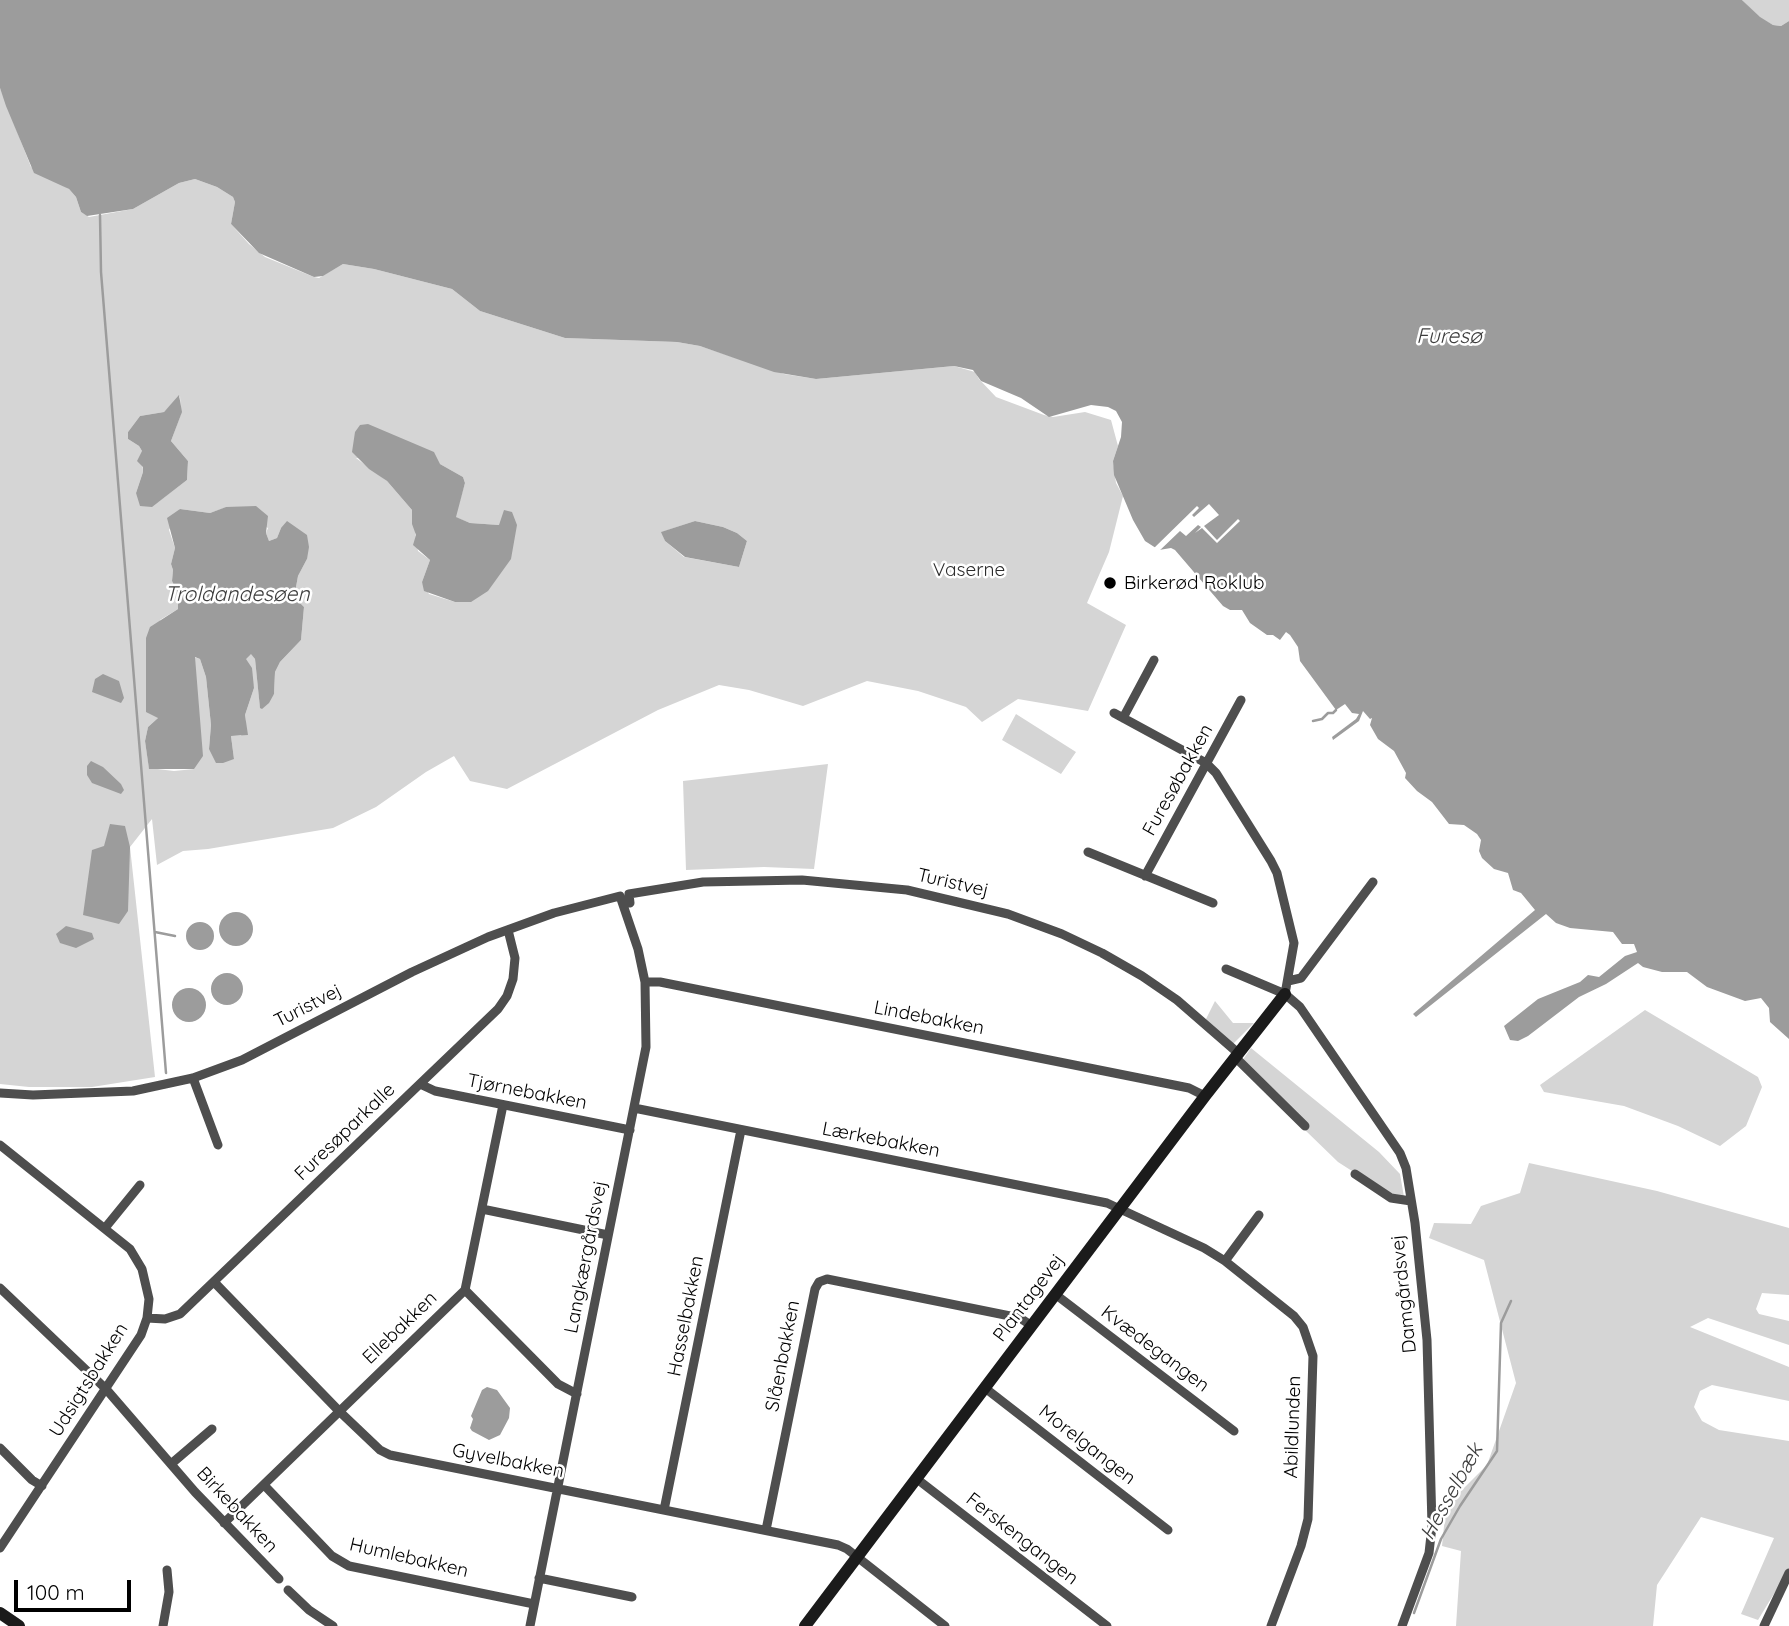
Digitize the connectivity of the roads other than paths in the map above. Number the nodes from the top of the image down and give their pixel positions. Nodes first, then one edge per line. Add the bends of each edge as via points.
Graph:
1 (1154, 660) dead end
2 (1241, 700) dead end
3 (1206, 763) junction
4 (1088, 852) dead end
5 (1145, 876) junction
6 (1373, 882) dead end
7 (620, 896) joint
8 (630, 903) dead end
9 (1213, 903) dead end
10 (508, 930) junction
11 (1226, 969) dead end
12 (645, 982) junction
13 (1287, 987) junction
14 (1236, 1055) junction
15 (193, 1078) junction
16 (420, 1084) junction
17 (0, 1093) edge
18 (1205, 1096) junction
19 (503, 1105) junction
20 (634, 1108) junction
21 (1304, 1126) dead end
22 (630, 1130) junction
23 (741, 1130) junction
24 (0, 1145) edge
25 (218, 1145) dead end
26 (1354, 1174) dead end
27 (140, 1185) dead end
28 (1411, 1201) junction
29 (482, 1209) junction
30 (1119, 1210) junction
31 (1259, 1215) dead end
32 (105, 1228) junction
33 (608, 1235) junction
34 (1224, 1261) junction
35 (215, 1283) junction
36 (0, 1288) edge
37 (465, 1290) junction
38 (1055, 1294) junction
39 (147, 1318) junction
40 (1032, 1325) junction
41 (985, 1388) junction
42 (106, 1389) junction
43 (577, 1394) junction
44 (339, 1411) junction
45 (212, 1429) dead end
46 (1234, 1431) dead end
47 (0, 1448) edge
48 (171, 1464) junction
49 (917, 1479) junction
50 (264, 1485) junction
51 (42, 1486) junction
52 (558, 1489) junction
53 (664, 1510) junction
54 (225, 1523) junction
55 (766, 1530) junction
56 (1168, 1530) dead end
57 (0, 1548) edge
58 (857, 1558) junction
59 (167, 1570) dead end
60 (1789, 1573) edge
61 (540, 1578) junction
62 (279, 1579) dead end
63 (288, 1590) dead end
64 (632, 1597) dead end
65 (534, 1604) junction
66 (0, 1613) edge
67 (19, 1626) edge
68 (163, 1626) edge
69 (333, 1626) edge
70 (530, 1626) edge
71 (806, 1626) edge
72 (945, 1626) edge
73 (1107, 1626) edge
74 (1271, 1626) edge
75 (1402, 1626) edge
76 (1764, 1626) edge

1 - 3 street, Plantagevej via 1119,716
2 - 3 street, Furesøbakken
3 - 5 street, Furesøbakken
3 - 13 street, Plantagevej via 1277,873 1294,943
4 - 5 street
5 - 9 street
6 - 13 street via 1301,978
7 - 10 street, Turistvej
7 - 12 street, Langkærgårdsvej
8 - 14 street, Turistvej via 629,894 703,882 802,880 907,890 997,911 1062,934 1142,976 1177,1000
10 - 15 street, Turistvej via 412,972 242,1060
10 - 16 street, Furesøparkalle via 514,958 507,996
11 - 13 street
12 - 18 street, Lindebakken via 1189,1088
12 - 20 street, Langkærgårdsvej via 646,1047
13 - 14 street, Plantagevej
13 - 28 street, Damgårdsvej via 1400,1153
14 - 18 street, Plantagevej
14 - 21 street, Turistvej
15 - 17 street, Turistvej via 133,1091
15 - 25 street
16 - 19 street, Tjørnebakken
16 - 35 street, Furesøparkalle
18 - 30 street, Plantagevej
19 - 22 street, Tjørnebakken
19 - 29 street, Ellebakken
20 - 22 street, Langkærgårdsvej
20 - 23 street, Lærkebakken
22 - 33 street, Langkærgårdsvej
23 - 30 street, Lærkebakken via 1107,1203
23 - 53 street, Hasselbakken
24 - 32 street, Udsigtsbakken
26 - 28 street via 1391,1198
27 - 32 street
28 - 75 street, Damgårdsvej via 1427,1340 1432,1526 1429,1553
29 - 33 street
29 - 37 street, Ellebakken
30 - 34 street, Abildlunden
30 - 38 street, Plantagevej
31 - 34 street
32 - 39 street, Udsigtsbakken via 140,1264 149,1298
33 - 43 street, Langkærgårdsvej
34 - 74 street, Abildlunden via 1294,1317 1303,1327 1313,1356 1308,1519
35 - 39 street, Furesøparkalle via 173,1318
35 - 44 street, Gyvelbakken
36 - 42 street, Birkebakken
37 - 43 street via 558,1384
37 - 44 street, Ellebakken
38 - 40 street, Plantagevej
38 - 46 street, Kvædegangen
39 - 42 street, Udsigtsbakken
40 - 41 street, Plantagevej
40 - 55 street, Slåenbakken via 1020,1318 956,1305 827,1279 819,1282
41 - 49 street, Plantagevej
41 - 56 street, Morelgangen
42 - 48 street, Birkebakken
42 - 51 street, Udsigtsbakken
43 - 52 street, Langkærgårdsvej
44 - 50 street, Ellebakken
44 - 52 street, Gyvelbakken via 390,1455
45 - 48 street, Birkebakken
47 - 51 street
48 - 54 street, Birkebakken
49 - 58 street, Plantagevej
49 - 73 street, Ferskengangen
50 - 54 street, Ellebakken
50 - 65 street, Humlebakken via 332,1556 349,1566
51 - 57 street, Udsigtsbakken
52 - 53 street, Gyvelbakken
52 - 61 street, Langkærgårdsvej
53 - 55 street, Gyvelbakken
54 - 62 street, Birkebakken
55 - 58 street, Gyvelbakken via 838,1545
58 - 71 street, Plantagevej
58 - 72 street, Gyvelbakken
59 - 68 street via 169,1592
60 - 76 street
61 - 64 street
61 - 65 street, Langkærgårdsvej
63 - 69 street
65 - 70 street, Langkærgårdsvej
66 - 67 street

